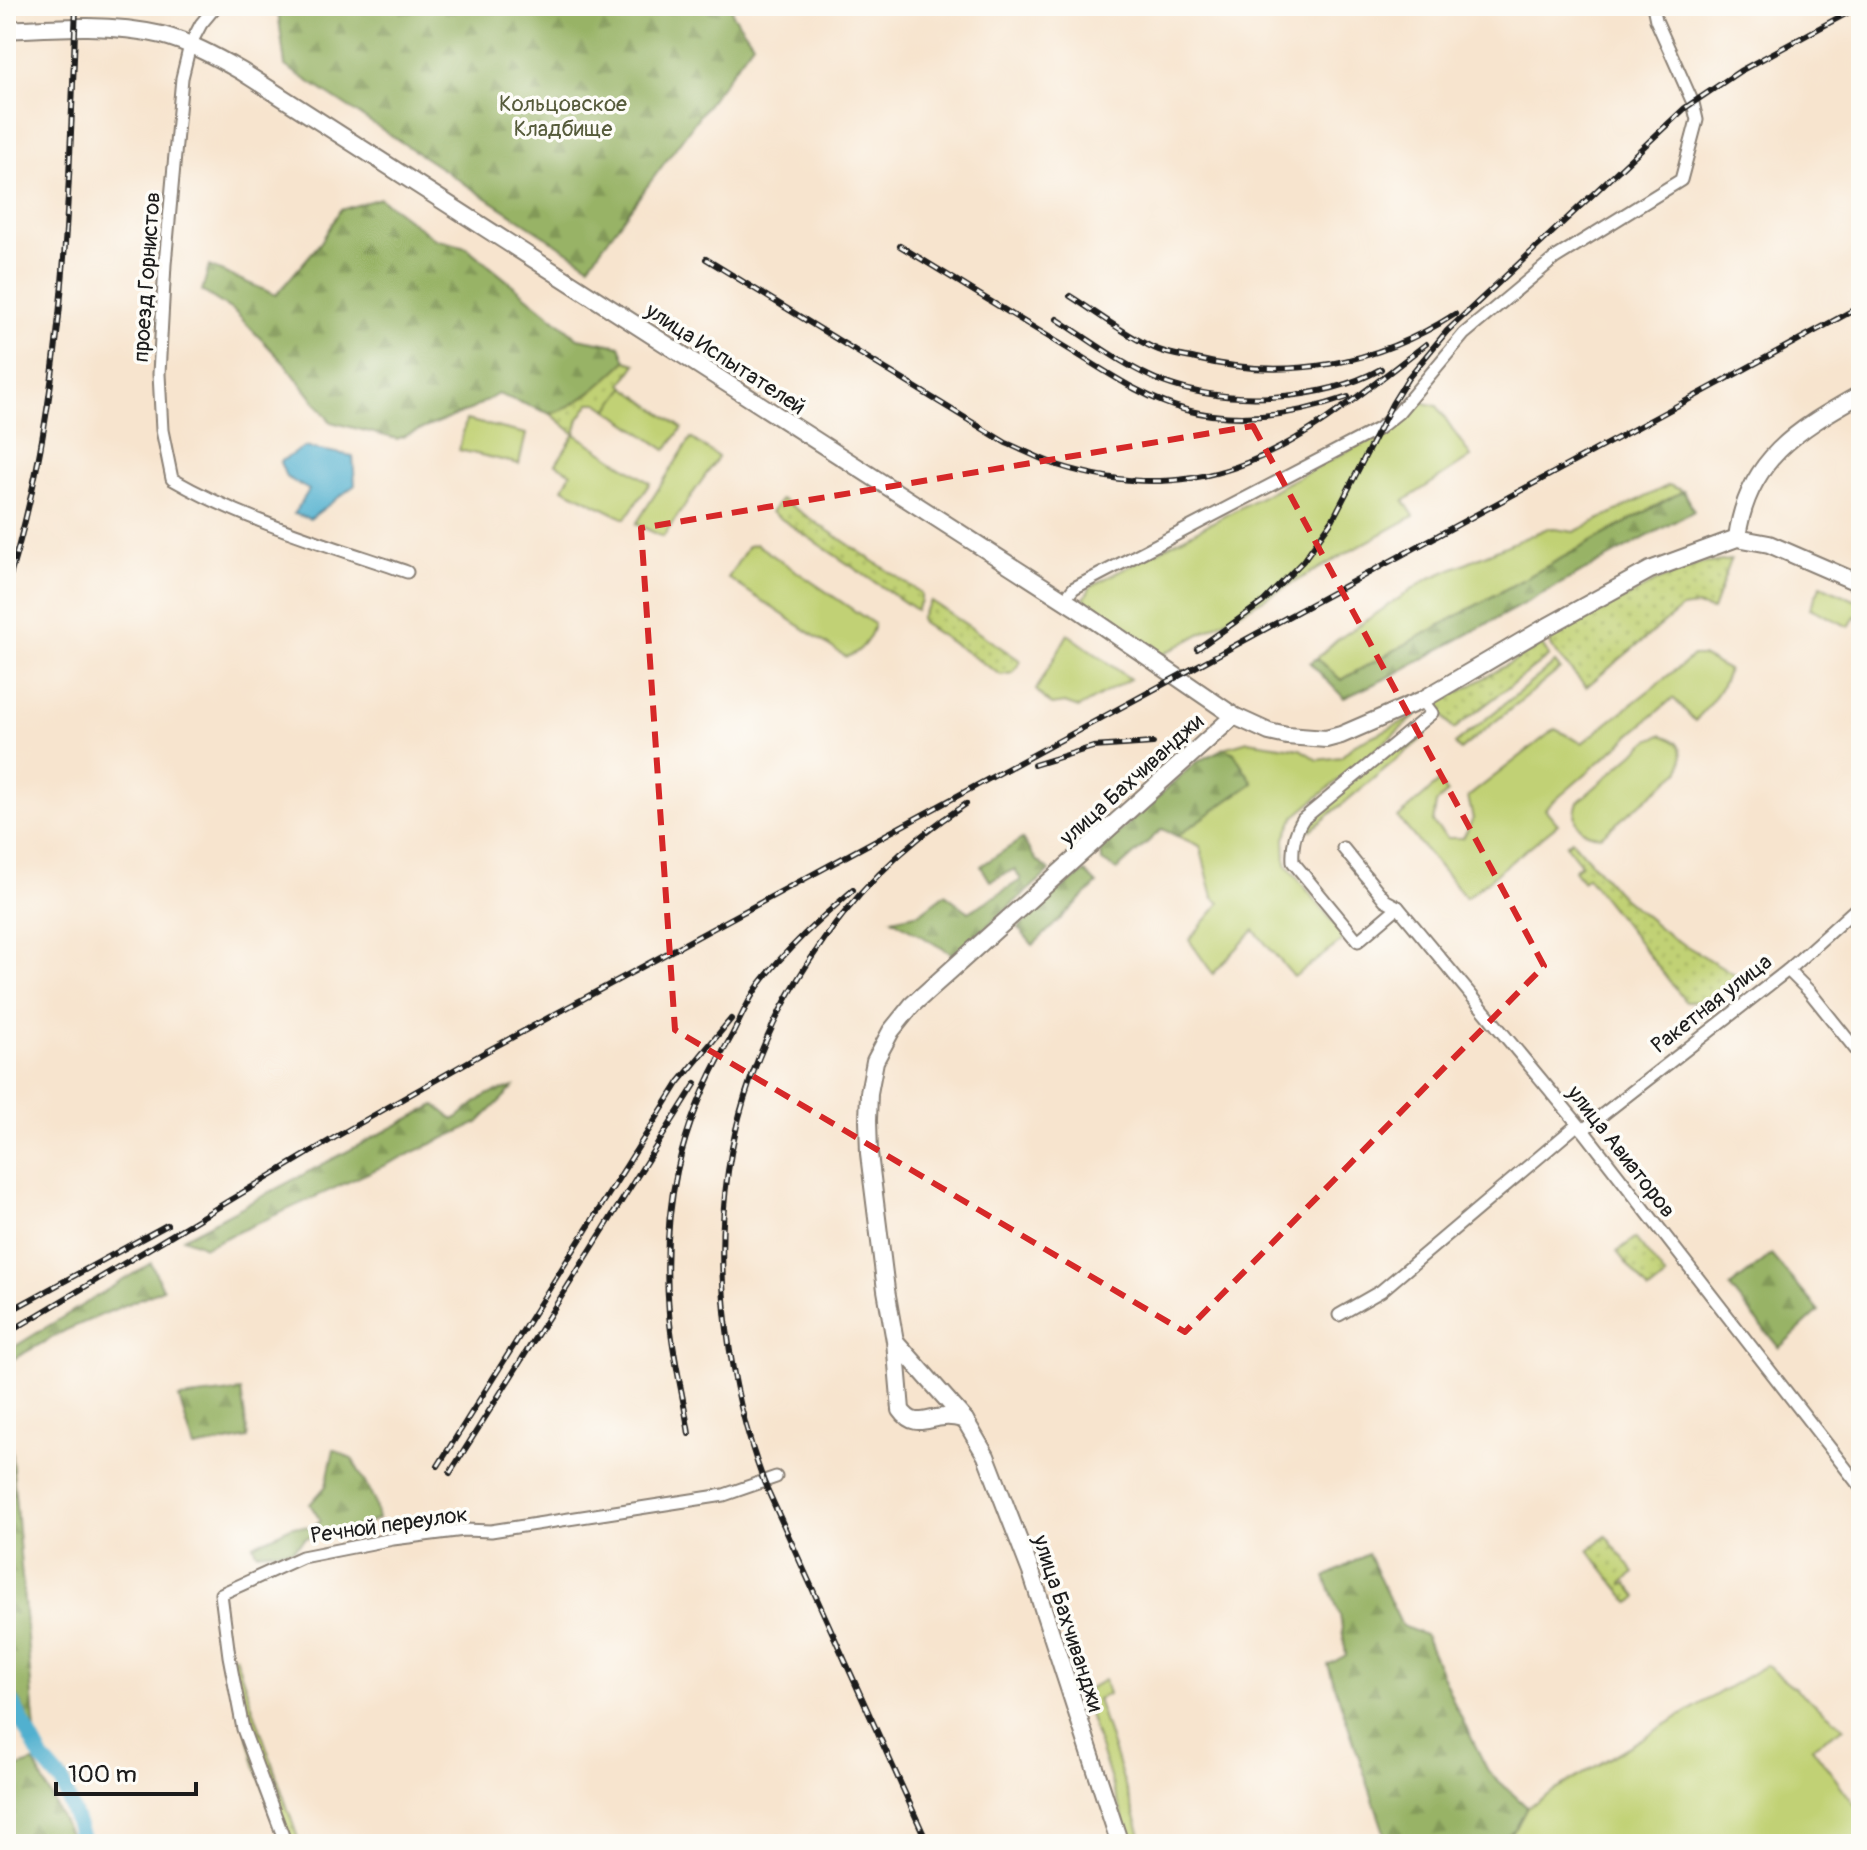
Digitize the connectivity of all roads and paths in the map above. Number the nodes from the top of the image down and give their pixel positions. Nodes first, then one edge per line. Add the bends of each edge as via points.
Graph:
1 (216, 6) edge
2 (1653, 6) edge
3 (6, 30) edge
4 (190, 45) junction
5 (1861, 394) edge
6 (1737, 538) junction
7 (407, 572) dead end
8 (1861, 584) edge
9 (1064, 600) junction
10 (1422, 700) junction
11 (1234, 716) junction
12 (1343, 848) dead end
13 (1861, 904) edge
14 (1398, 907) junction
15 (1788, 970) junction
16 (1861, 1056) edge
17 (1580, 1128) junction
18 (1339, 1315) dead end
19 (895, 1341) junction
20 (937, 1390) junction
21 (900, 1393) junction
22 (937, 1418) junction
23 (965, 1420) junction
24 (776, 1477) dead end
25 (1861, 1488) edge
26 (286, 1844) edge
27 (1120, 1844) edge

1 - 4 street
2 - 9 street via 1697,120 1681,180 1555,258 1464,334 1398,413 1378,429 1074,588
3 - 4 main road, улица Испытателей via 132,30
4 - 7 street, проезд Горнистов via 182,78 159,374 172,479 287,531
4 - 9 main road, улица Испытателей via 241,71
5 - 6 main road via 1813,422 1764,466 1746,493
6 - 8 main road via 1769,544
6 - 10 main road, улица Бахчиванджи via 1650,570
9 - 11 main road, улица Испытателей
10 - 11 main road, улица Бахчиванджи via 1326,739 1278,734
10 - 14 street via 1432,713 1303,819 1292,850 1293,862 1358,941
11 - 19 main road, улица Бахчиванджи via 912,1005 891,1031 875,1061 868,1120
12 - 14 street, улица Авиаторов via 1385,900
13 - 15 street, Ракетная улица
14 - 17 street, улица Авиаторов
15 - 16 street
15 - 17 street, Ракетная улица
17 - 18 street, Ракетная улица via 1381,1291
17 - 25 street, улица Авиаторов
19 - 20 main road, улица Бахчиванджи
19 - 21 main road, улица Бахчиванджи
20 - 21 main road via 916,1380
20 - 22 main road via 943,1403
20 - 23 main road, улица Бахчиванджи
21 - 22 main road, улица Бахчиванджи via 905,1416 918,1422
22 - 23 main road, улица Бахчиванджи
23 - 27 main road, улица Бахчиванджи via 996,1479 1031,1572
24 - 26 street, Речной переулок via 672,1505 491,1531 407,1537 302,1557 221,1594 243,1729

